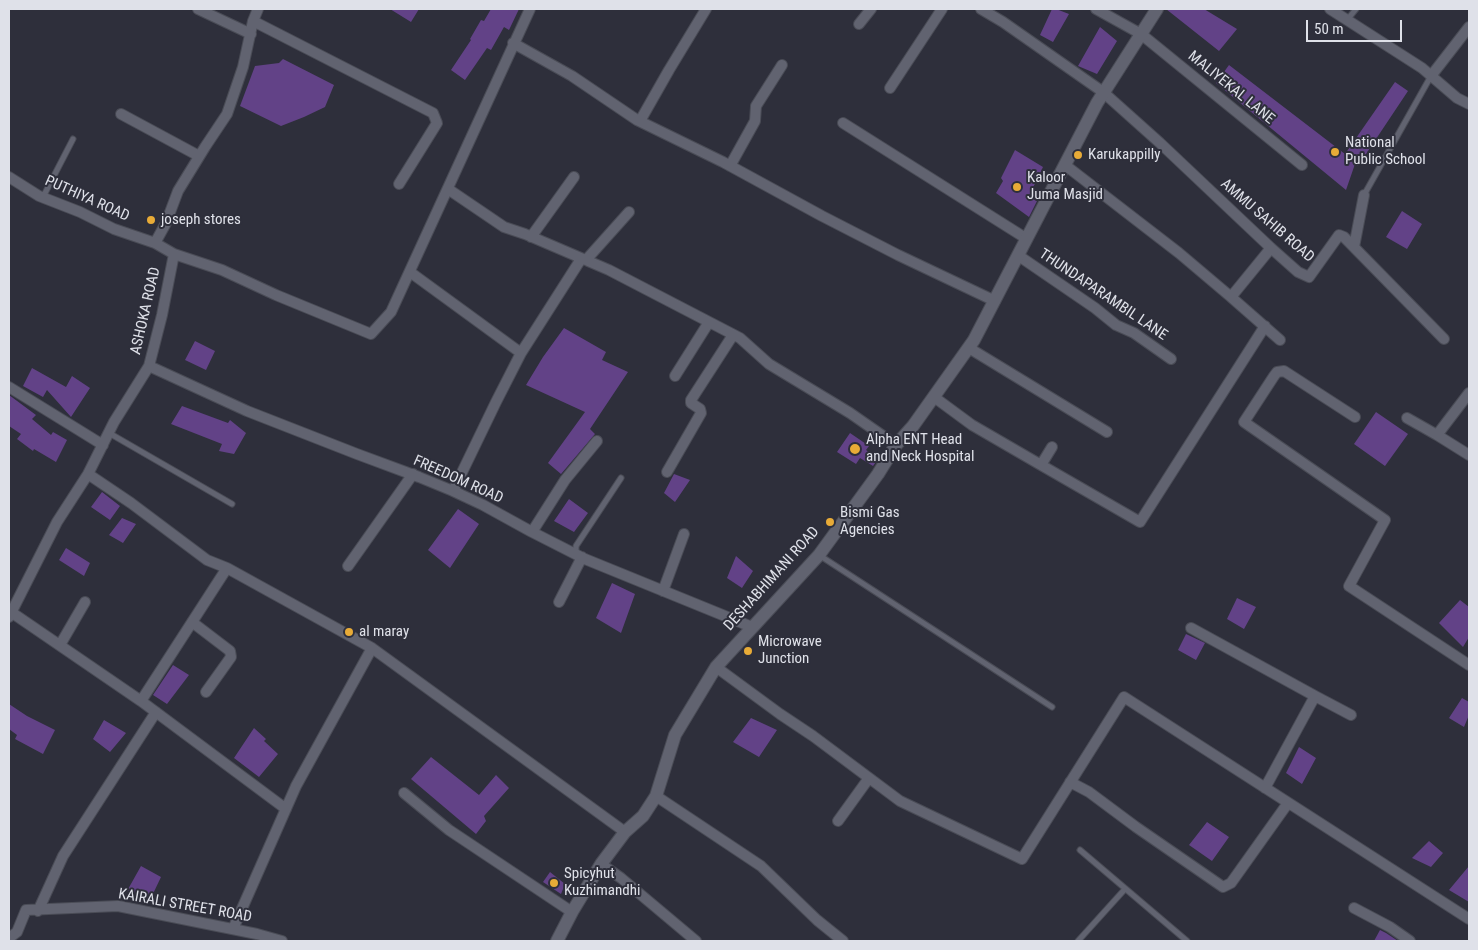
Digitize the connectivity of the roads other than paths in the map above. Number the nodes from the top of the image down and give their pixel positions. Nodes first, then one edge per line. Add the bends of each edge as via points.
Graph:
1 (198, 9) edge
2 (258, 9) edge
3 (530, 9) edge
4 (706, 9) edge
5 (871, 9) edge
6 (942, 9) edge
7 (981, 9) edge
8 (1096, 9) edge
9 (1157, 9) edge
10 (1330, 9) edge
11 (1356, 9) edge
12 (1346, 20) junction
13 (253, 21) junction
14 (859, 24) dead end
15 (1469, 27) edge
16 (251, 34) junction
17 (1141, 34) junction
18 (514, 43) junction
19 (782, 65) dead end
20 (1431, 76) junction
21 (890, 88) dead end
22 (1103, 92) junction
23 (1469, 104) edge
24 (121, 114) dead end
25 (640, 121) junction
26 (843, 124) dead end
27 (73, 139) dead end
28 (199, 156) junction
29 (1065, 165) junction
30 (1302, 165) dead end
31 (730, 166) junction
32 (9, 177) edge
33 (574, 177) dead end
34 (399, 184) dead end
35 (448, 189) junction
36 (1364, 195) joint
37 (43, 197) junction
38 (629, 212) dead end
39 (531, 237) junction
40 (1027, 239) junction
41 (155, 243) junction
42 (1354, 247) junction
43 (1271, 248) junction
44 (174, 254) junction
45 (1018, 256) junction
46 (584, 260) junction
47 (410, 272) junction
48 (1231, 297) junction
49 (995, 301) junction
50 (710, 322) junction
51 (1265, 326) junction
52 (733, 335) junction
53 (1444, 339) dead end
54 (1280, 340) dead end
55 (969, 348) junction
56 (522, 353) junction
57 (1171, 359) dead end
58 (149, 366) junction
59 (675, 376) dead end
60 (9, 387) edge
61 (1469, 393) edge
62 (934, 396) junction
63 (1355, 417) dead end
64 (1406, 418) dead end
65 (1107, 432) dead end
66 (109, 433) junction
67 (1437, 435) junction
68 (597, 441) dead end
69 (896, 444) junction
70 (103, 445) junction
71 (1052, 447) dead end
72 (1469, 455) edge
73 (1041, 465) junction
74 (667, 472) dead end
75 (88, 474) junction
76 (413, 474) junction
77 (621, 478) dead end
78 (454, 491) junction
79 (232, 504) dead end
80 (532, 532) junction
81 (684, 534) dead end
82 (819, 555) junction
83 (579, 556) junction
84 (348, 566) dead end
85 (227, 568) junction
86 (663, 591) junction
87 (85, 602) dead end
88 (559, 602) dead end
89 (10, 615) edge
90 (192, 622) junction
91 (752, 627) junction
92 (1191, 628) dead end
93 (60, 645) junction
94 (372, 648) junction
95 (1469, 664) edge
96 (716, 667) junction
97 (206, 692) dead end
98 (1315, 696) junction
99 (140, 701) junction
100 (1052, 708) dead end
101 (156, 712) junction
102 (1351, 715) dead end
103 (869, 778) junction
104 (1070, 782) junction
105 (1265, 788) junction
106 (404, 793) dead end
107 (656, 796) junction
108 (1288, 803) junction
109 (286, 809) junction
110 (838, 821) dead end
111 (626, 832) junction
112 (1080, 850) dead end
113 (600, 864) junction
114 (1126, 889) junction
115 (1354, 908) dead end
116 (38, 911) junction
117 (572, 912) junction
118 (1469, 920) edge
119 (233, 929) junction
120 (9, 938) edge
121 (282, 941) edge
122 (557, 941) edge
123 (696, 941) edge
124 (843, 941) edge
125 (1078, 941) edge
126 (1187, 941) edge
127 (1410, 941) edge

1 - 16 street
2 - 13 street
3 - 18 street
4 - 25 street
5 - 14 street
6 - 21 street
7 - 22 street, AMMU SAHIB ROAD
8 - 17 street, MALIYEKAL LANE
9 - 17 street, DESHABHIMANI ROAD
10 - 12 street
11 - 12 lane
12 - 20 street
13 - 16 street
13 - 34 street via 433,113 438,122
15 - 20 street
16 - 28 street via 227,114
17 - 22 street, DESHABHIMANI ROAD
17 - 30 street, MALIYEKAL LANE
18 - 25 street
18 - 35 street
19 - 31 street via 756,106 755,121
20 - 23 street
20 - 36 lane
22 - 29 street, DESHABHIMANI ROAD
22 - 43 street, AMMU SAHIB ROAD
24 - 28 street
25 - 31 street
26 - 40 street
27 - 37 lane
28 - 41 street via 178,191
29 - 40 street, DESHABHIMANI ROAD
29 - 48 street
31 - 49 street via 881,246
32 - 37 street, PUTHIYA ROAD
33 - 39 street
35 - 39 street via 504,228
35 - 47 street
36 - 42 street
37 - 41 street, PUTHIYA ROAD via 114,229
38 - 46 street
39 - 46 street
40 - 45 street, DESHABHIMANI ROAD
41 - 44 street, ASHOKA ROAD
42 - 43 street, AMMU SAHIB ROAD via 1339,235 1309,277 1298,272
42 - 53 street, AMMU SAHIB ROAD
43 - 48 street
44 - 47 street via 222,270 371,334 391,312
44 - 58 street, ASHOKA ROAD
45 - 49 street, DESHABHIMANI ROAD
45 - 57 street, THUNDAPARAMBIL LANE via 1116,325 1134,333
46 - 50 street
46 - 56 street
47 - 56 street
48 - 51 street
49 - 55 street, DESHABHIMANI ROAD
50 - 52 street
50 - 59 street
51 - 54 street
51 - 73 street via 1140,522
52 - 69 street via 769,364
52 - 74 street via 691,400 701,413
55 - 62 street, DESHABHIMANI ROAD
55 - 65 street
56 - 78 street
58 - 66 street, ASHOKA ROAD
58 - 76 street, FREEDOM ROAD via 247,411
60 - 70 street
61 - 67 street
62 - 69 street, DESHABHIMANI ROAD via 914,426
62 - 73 street via 972,425
63 - 95 street via 1284,371 1277,372 1244,422 1384,520 1349,586
64 - 67 street
66 - 70 street, ASHOKA ROAD
66 - 79 lane
67 - 72 street
68 - 80 street via 565,480
69 - 82 street, DESHABHIMANI ROAD
70 - 75 street, ASHOKA ROAD
71 - 73 street
75 - 85 street via 207,560
75 - 89 street, ASHOKA ROAD via 57,522
76 - 78 street, FREEDOM ROAD
76 - 84 street
77 - 83 lane via 576,546
78 - 80 street, FREEDOM ROAD
80 - 83 street, FREEDOM ROAD
81 - 86 street
82 - 91 street, DESHABHIMANI ROAD
82 - 100 lane
83 - 86 street, FREEDOM ROAD
83 - 88 street
85 - 90 street
85 - 94 street
86 - 91 street, FREEDOM ROAD
87 - 93 street
89 - 93 street
90 - 97 street via 230,651 231,656
90 - 99 street
91 - 96 street, DESHABHIMANI ROAD
92 - 98 street
93 - 99 street
94 - 109 street
94 - 111 street
96 - 103 street
96 - 107 street, DESHABHIMANI ROAD via 675,735
98 - 102 street
98 - 105 street
99 - 101 street
101 - 109 street
101 - 116 street via 63,856
103 - 104 street via 900,801 1022,859
103 - 110 street
104 - 105 street via 1124,697
104 - 108 street via 1089,792 1223,887 1231,883
105 - 108 street
106 - 117 street via 449,830
107 - 111 street, DESHABHIMANI ROAD via 643,816
107 - 124 street via 761,866
108 - 118 street
109 - 119 street
111 - 113 street, DESHABHIMANI ROAD
112 - 114 lane
113 - 117 street, DESHABHIMANI ROAD
113 - 123 street
114 - 125 lane
114 - 126 lane
115 - 127 street
116 - 119 street, KAIRALI STREET ROAD via 118,906
116 - 120 street, KAIRALI STREET ROAD via 26,910 17,932
117 - 122 street, DESHABHIMANI ROAD
119 - 121 street, KAIRALI STREET ROAD

